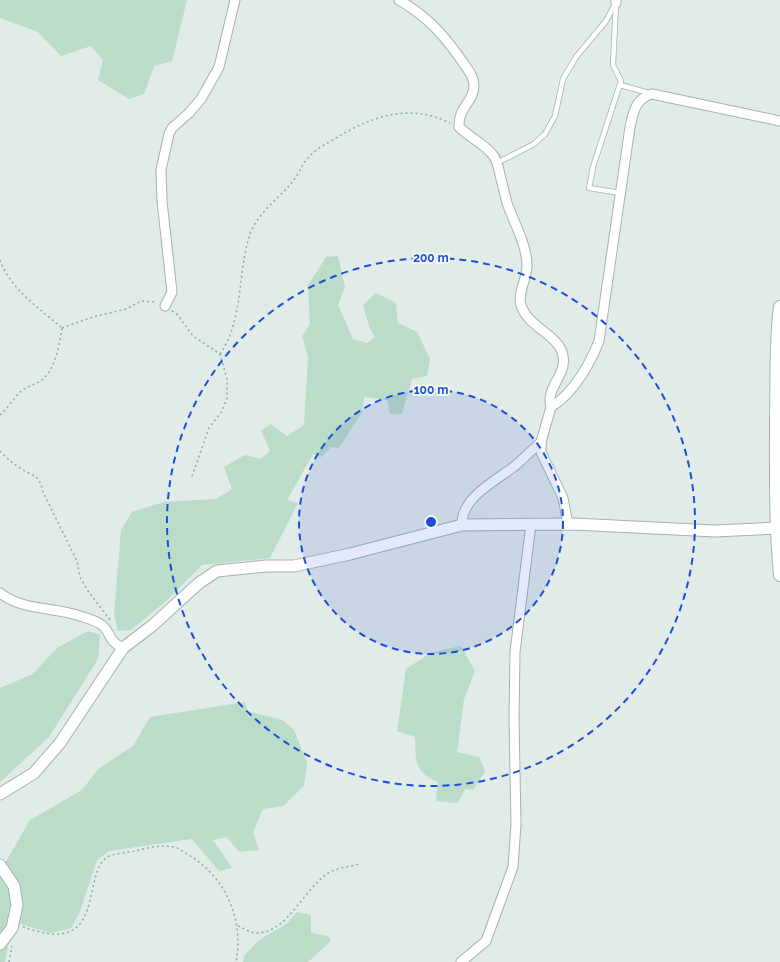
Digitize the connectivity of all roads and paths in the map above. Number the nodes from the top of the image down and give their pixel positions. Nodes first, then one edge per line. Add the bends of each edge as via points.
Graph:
1 (235, 0) edge
2 (399, 0) edge
3 (616, 1) edge
4 (620, 85) junction
5 (652, 94) junction
6 (780, 121) edge
7 (459, 127) junction
8 (498, 163) junction
9 (620, 193) junction
10 (0, 260) edge
11 (165, 306) junction
12 (780, 307) edge
13 (62, 328) junction
14 (220, 354) junction
15 (551, 407) junction
16 (0, 415) edge
17 (540, 442) junction
18 (0, 451) edge
19 (191, 479) dead end
20 (531, 524) junction
21 (568, 524) junction
22 (462, 525) junction
23 (778, 528) junction
24 (780, 575) edge
25 (0, 593) edge
26 (112, 625) dead end
27 (123, 648) junction
28 (0, 794) edge
29 (359, 864) dead end
30 (0, 865) edge
31 (13, 923) junction
32 (238, 926) junction
33 (0, 944) edge
34 (236, 962) edge
35 (462, 962) edge

1 - 11 street via 219,66 201,99 169,134 162,170 162,201 172,292
2 - 7 street via 413,8 444,35 472,76 473,94 458,116
3 - 4 lane via 613,65 621,78
3 - 8 lane via 606,21 576,57 562,79 555,116 546,134 534,144
4 - 5 lane
4 - 9 lane via 593,167 589,188
5 - 6 street
5 - 9 street via 640,100 634,115
7 - 8 street via 492,154
7 - 14 path via 438,117 401,113 375,118 314,152 303,163 294,180 259,218 251,233 242,265 237,315 228,343
8 - 15 street via 527,263 527,278 520,304 531,321 559,345 563,355 561,372 552,389
9 - 15 street via 599,341 585,371 558,403
10 - 13 path via 4,272 19,291
11 - 13 path via 155,300 141,301 126,309 93,316
11 - 14 path via 177,314 193,336
12 - 23 main road via 777,338
13 - 16 path via 56,357 47,375 20,392
14 - 19 path via 227,379 227,398 222,411 209,428
15 - 17 street
17 - 21 street via 541,452 563,498
17 - 22 street via 470,502 462,515
18 - 26 path via 20,469 34,474 41,483 43,492 78,561 80,576
20 - 21 street
20 - 22 street
20 - 35 street via 515,652 516,824 513,867 486,941
21 - 23 street via 715,531
22 - 27 street via 294,566 218,571 199,583 153,625
23 - 24 main road
25 - 27 street via 6,598 34,607 80,615 103,626 113,643
27 - 28 street via 60,743 34,773
29 - 32 path via 328,873 314,884 283,923 255,933
30 - 31 street via 14,886 17,905
31 - 32 path via 44,934 63,934 77,927 87,912 100,864 106,857 163,845 176,847 198,861 220,884 232,906
31 - 33 street
32 - 34 path

